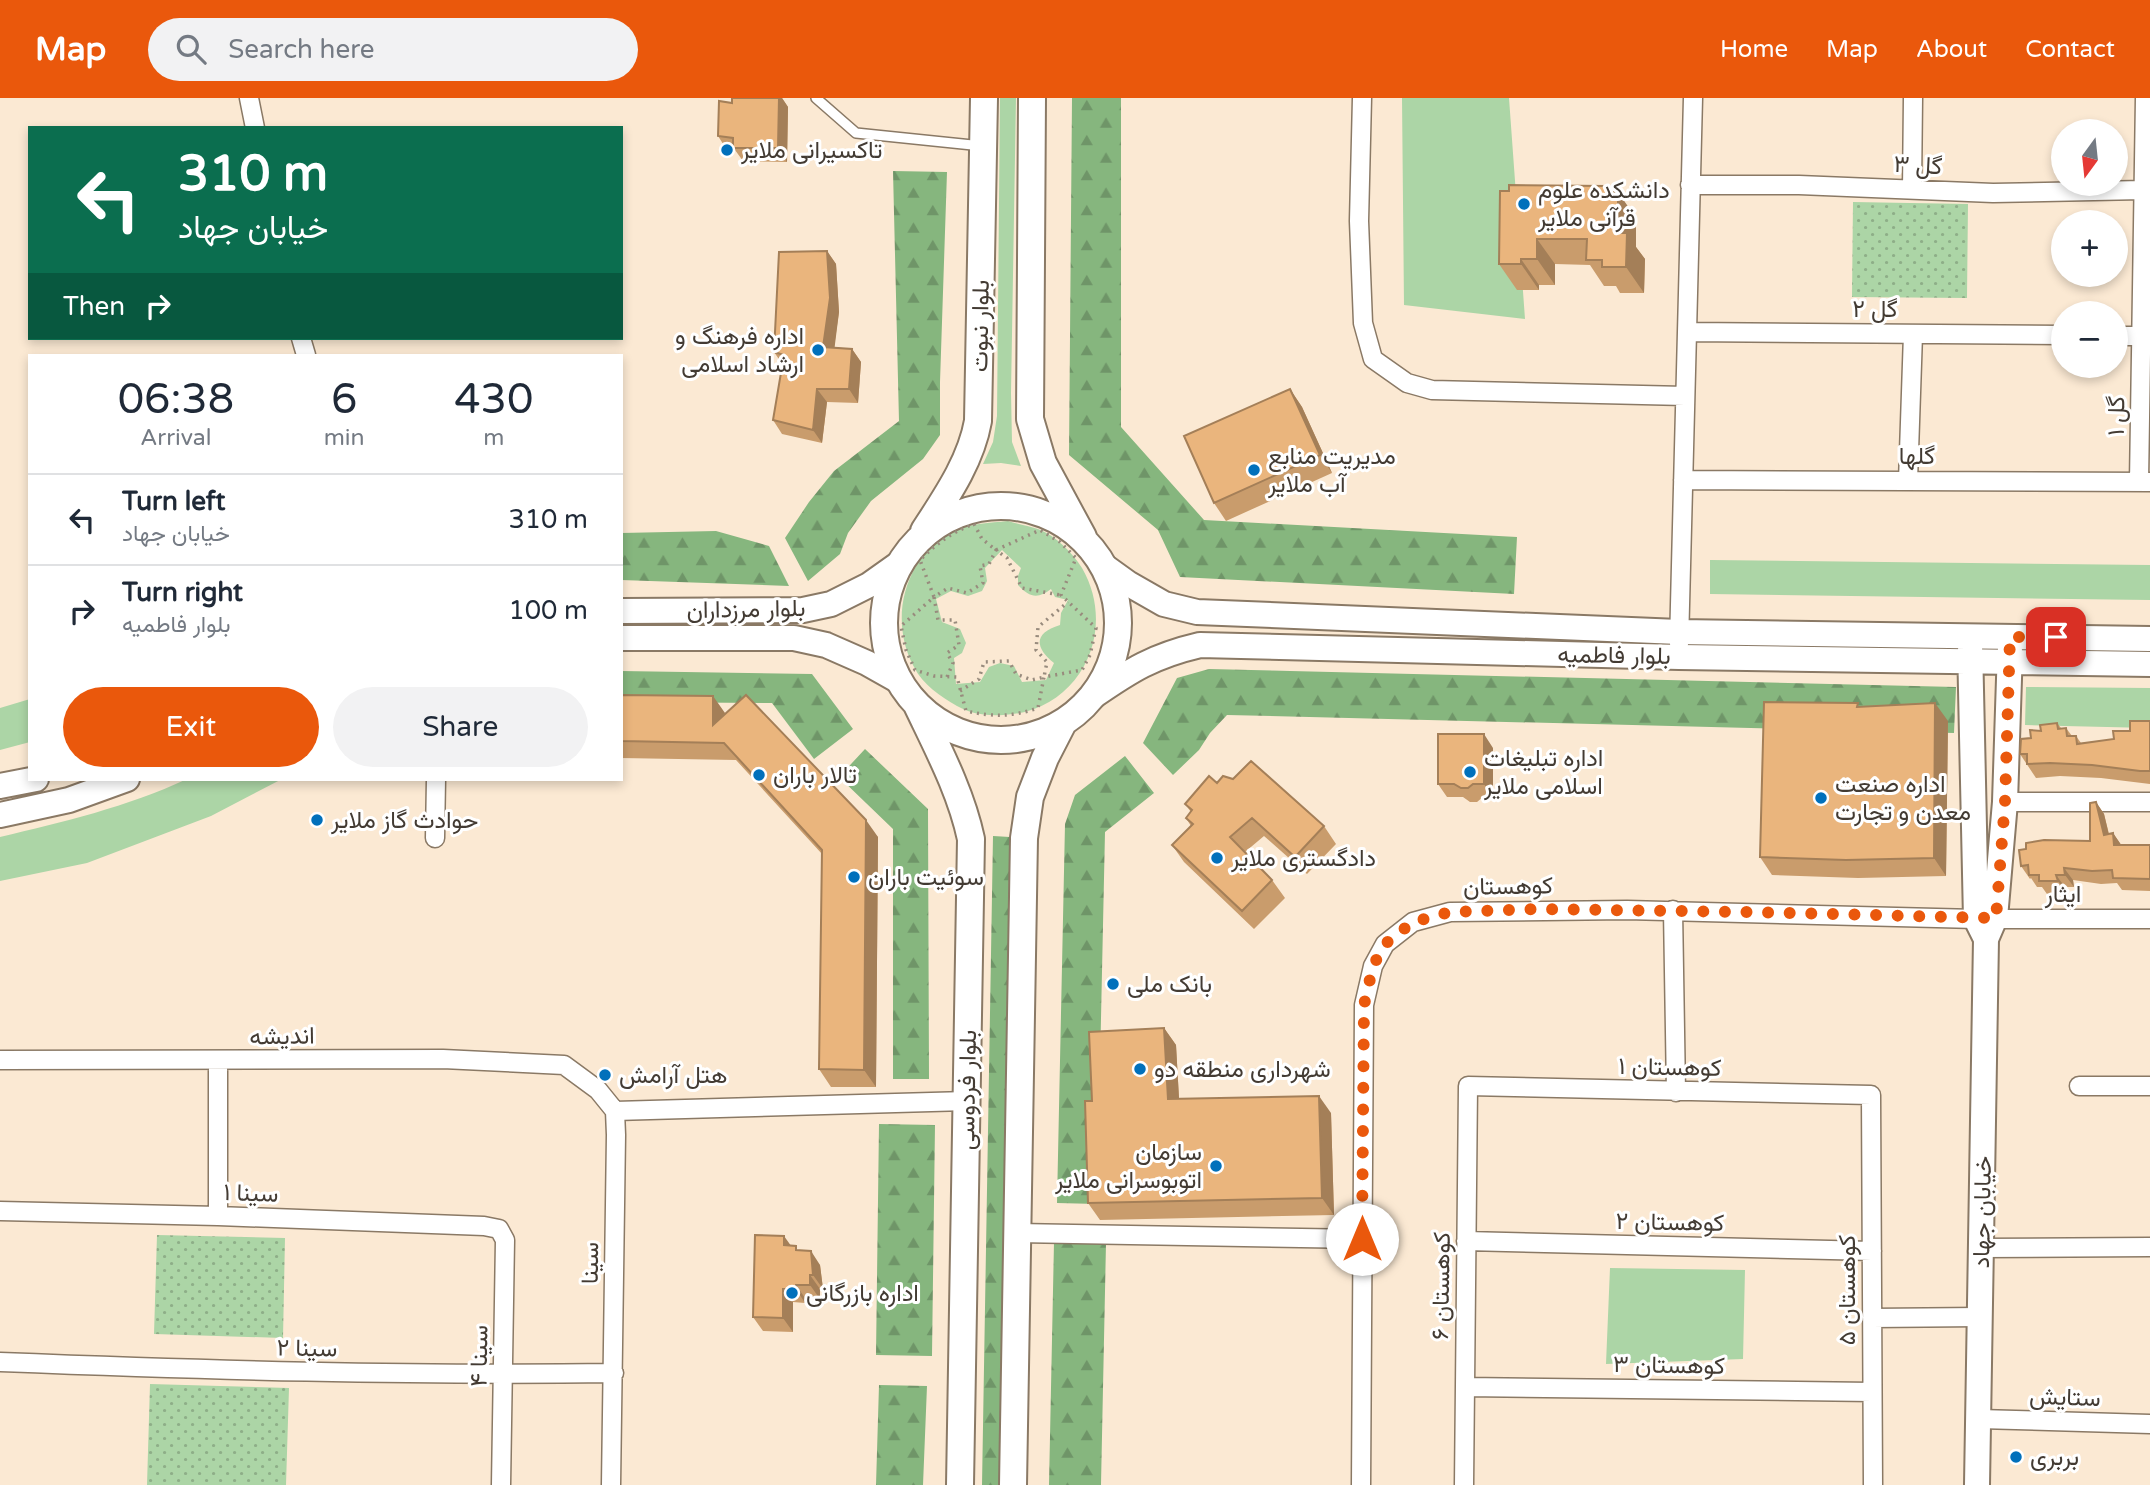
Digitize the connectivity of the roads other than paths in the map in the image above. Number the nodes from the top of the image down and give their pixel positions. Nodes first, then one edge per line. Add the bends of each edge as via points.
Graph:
1 (248, 98) edge
2 (816, 98) edge
3 (984, 98) edge
4 (1032, 98) edge
5 (1362, 98) edge
6 (1693, 98) edge
7 (1913, 98) edge
8 (2145, 98) edge
9 (255, 126) edge
10 (983, 146) junction
11 (1690, 185) junction
12 (1912, 188) junction
13 (2144, 190) junction
14 (1687, 332) junction
15 (1913, 334) junction
16 (2051, 335) edge
17 (2128, 336) edge
18 (2141, 336) junction
19 (1685, 396) junction
20 (1683, 480) junction
21 (1908, 481) junction
22 (2145, 482) edge
23 (919, 539) junction
24 (1085, 541) junction
25 (900, 563) junction
26 (1104, 566) junction
27 (623, 611) edge
28 (1970, 636) junction
29 (2010, 637) junction
30 (623, 638) edge
31 (2150, 639) edge
32 (1679, 645) junction
33 (1970, 661) junction
34 (2010, 662) junction
35 (2150, 664) edge
36 (899, 681) junction
37 (1092, 697) junction
38 (917, 705) junction
39 (1063, 723) junction
40 (28, 781) edge
41 (121, 781) edge
42 (436, 781) edge
43 (0, 786) edge
44 (2005, 802) junction
45 (2150, 802) edge
46 (0, 815) edge
47 (435, 838) dead end
48 (1673, 910) junction
49 (2150, 919) edge
50 (1986, 925) junction
51 (0, 1060) edge
52 (218, 1061) junction
53 (1468, 1086) joint
54 (2079, 1086) dead end
55 (2150, 1086) edge
56 (1676, 1091) junction
57 (1871, 1094) joint
58 (967, 1101) junction
59 (615, 1111) junction
60 (0, 1212) edge
61 (218, 1216) junction
62 (499, 1229) joint
63 (1017, 1233) junction
64 (1362, 1239) junction
65 (1466, 1241) junction
66 (2150, 1247) edge
67 (1982, 1248) junction
68 (1872, 1251) junction
69 (1980, 1317) junction
70 (1872, 1318) junction
71 (0, 1362) edge
72 (614, 1373) junction
73 (503, 1375) junction
74 (1465, 1387) junction
75 (1872, 1392) junction
76 (1979, 1419) junction
77 (2150, 1424) edge
78 (501, 1485) edge
79 (611, 1485) edge
80 (960, 1485) edge
81 (1013, 1485) edge
82 (1361, 1485) edge
83 (1464, 1485) edge
84 (1872, 1485) edge
85 (1977, 1485) edge

1 - 9 street
2 - 10 lane via 856,133
3 - 10 main road, بلوار نبوت
4 - 24 main road, بلوار نبوت via 1030,419 1043,463
5 - 19 street via 1359,221 1363,323 1373,359 1407,383 1432,390
6 - 11 street
7 - 12 street
8 - 13 street, گل ۱
10 - 23 main road, بلوار نبوت via 978,421 963,465
11 - 12 street, گل ۳
11 - 14 street
12 - 13 street, گل ۳ via 1993,193
13 - 18 street, گل ۱
14 - 15 street, گل ۲
14 - 19 street
15 - 16 street, گل ۲
15 - 21 street
17 - 18 street
18 - 22 street, گل ۱
19 - 20 street
20 - 21 street, گلها
20 - 32 street
21 - 22 street, گلها
23 - 24 main road via 963,512 989,506 1041,513
23 - 25 main road
24 - 26 main road
25 - 27 main road, بلوار مرزداران via 831,604 803,610
25 - 36 main road via 888,592 884,622 887,652
26 - 32 main road, بلوار فاطمیه via 1164,604 1197,612
26 - 37 main road via 1119,619 1112,660
28 - 29 main road, بلوار فاطمیه
28 - 32 main road, بلوار فاطمیه
28 - 33 main road, خیابان جهاد
29 - 31 main road, بلوار فاطمیه
29 - 34 main road, خیابان جهاد
30 - 36 main road, بلوار مرزداران via 794,638 826,645
32 - 33 main road, بلوار فاطمیه
32 - 37 main road, بلوار فاطمیه via 1200,645 1141,664
33 - 34 main road, بلوار فاطمیه
33 - 50 main road, خیابان جهاد
34 - 35 main road, بلوار فاطمیه
34 - 44 main road, خیابان جهاد
36 - 38 main road
37 - 39 main road
38 - 39 main road via 942,724 971,736 1003,740 1034,736
38 - 58 main road, بلوار فردوسی via 956,788 971,839
39 - 63 main road via 1030,797 1024,838
40 - 43 main road
41 - 46 main road via 69,800
42 - 47 street
44 - 45 street
44 - 50 main road, خیابان جهاد
48 - 50 street, کوهستان
48 - 56 street
48 - 64 street, کوهستان via 1450,912 1413,922 1385,944 1373,966 1364,1005
49 - 50 street, ایثار
50 - 67 main road, خیابان جهاد
51 - 52 street, اندیشه
52 - 59 street, اندیشه via 443,1059 564,1065 598,1090
52 - 61 street
53 - 56 street, کوهستان ۱
53 - 65 street, کوهستان ۶
54 - 55 street
56 - 57 street, کوهستان ۱
57 - 68 street, کوهستان ۵
58 - 59 street
58 - 80 main road, بلوار فردوسی
59 - 72 street, سینا
60 - 61 street, سینا ۱
61 - 62 street, سینا ۱
62 - 73 street, سینا ۴ via 505,1240
63 - 64 street
63 - 81 main road
64 - 82 street, کوهستان
65 - 68 street, کوهستان ۲
65 - 74 street, کوهستان ۶
66 - 67 street
67 - 69 main road, خیابان جهاد
68 - 70 street, کوهستان ۵
69 - 70 street
69 - 76 main road, خیابان جهاد
70 - 75 street, کوهستان ۵
71 - 73 street, سینا ۲
72 - 73 street, سینا ۲
72 - 79 street, سینا
73 - 78 street, سینا ۴
74 - 75 street, کوهستان ۳
74 - 83 street, کوهستان ۶
75 - 84 street, کوهستان ۵
76 - 77 street, ستایش
76 - 85 main road, خیابان جهاد

